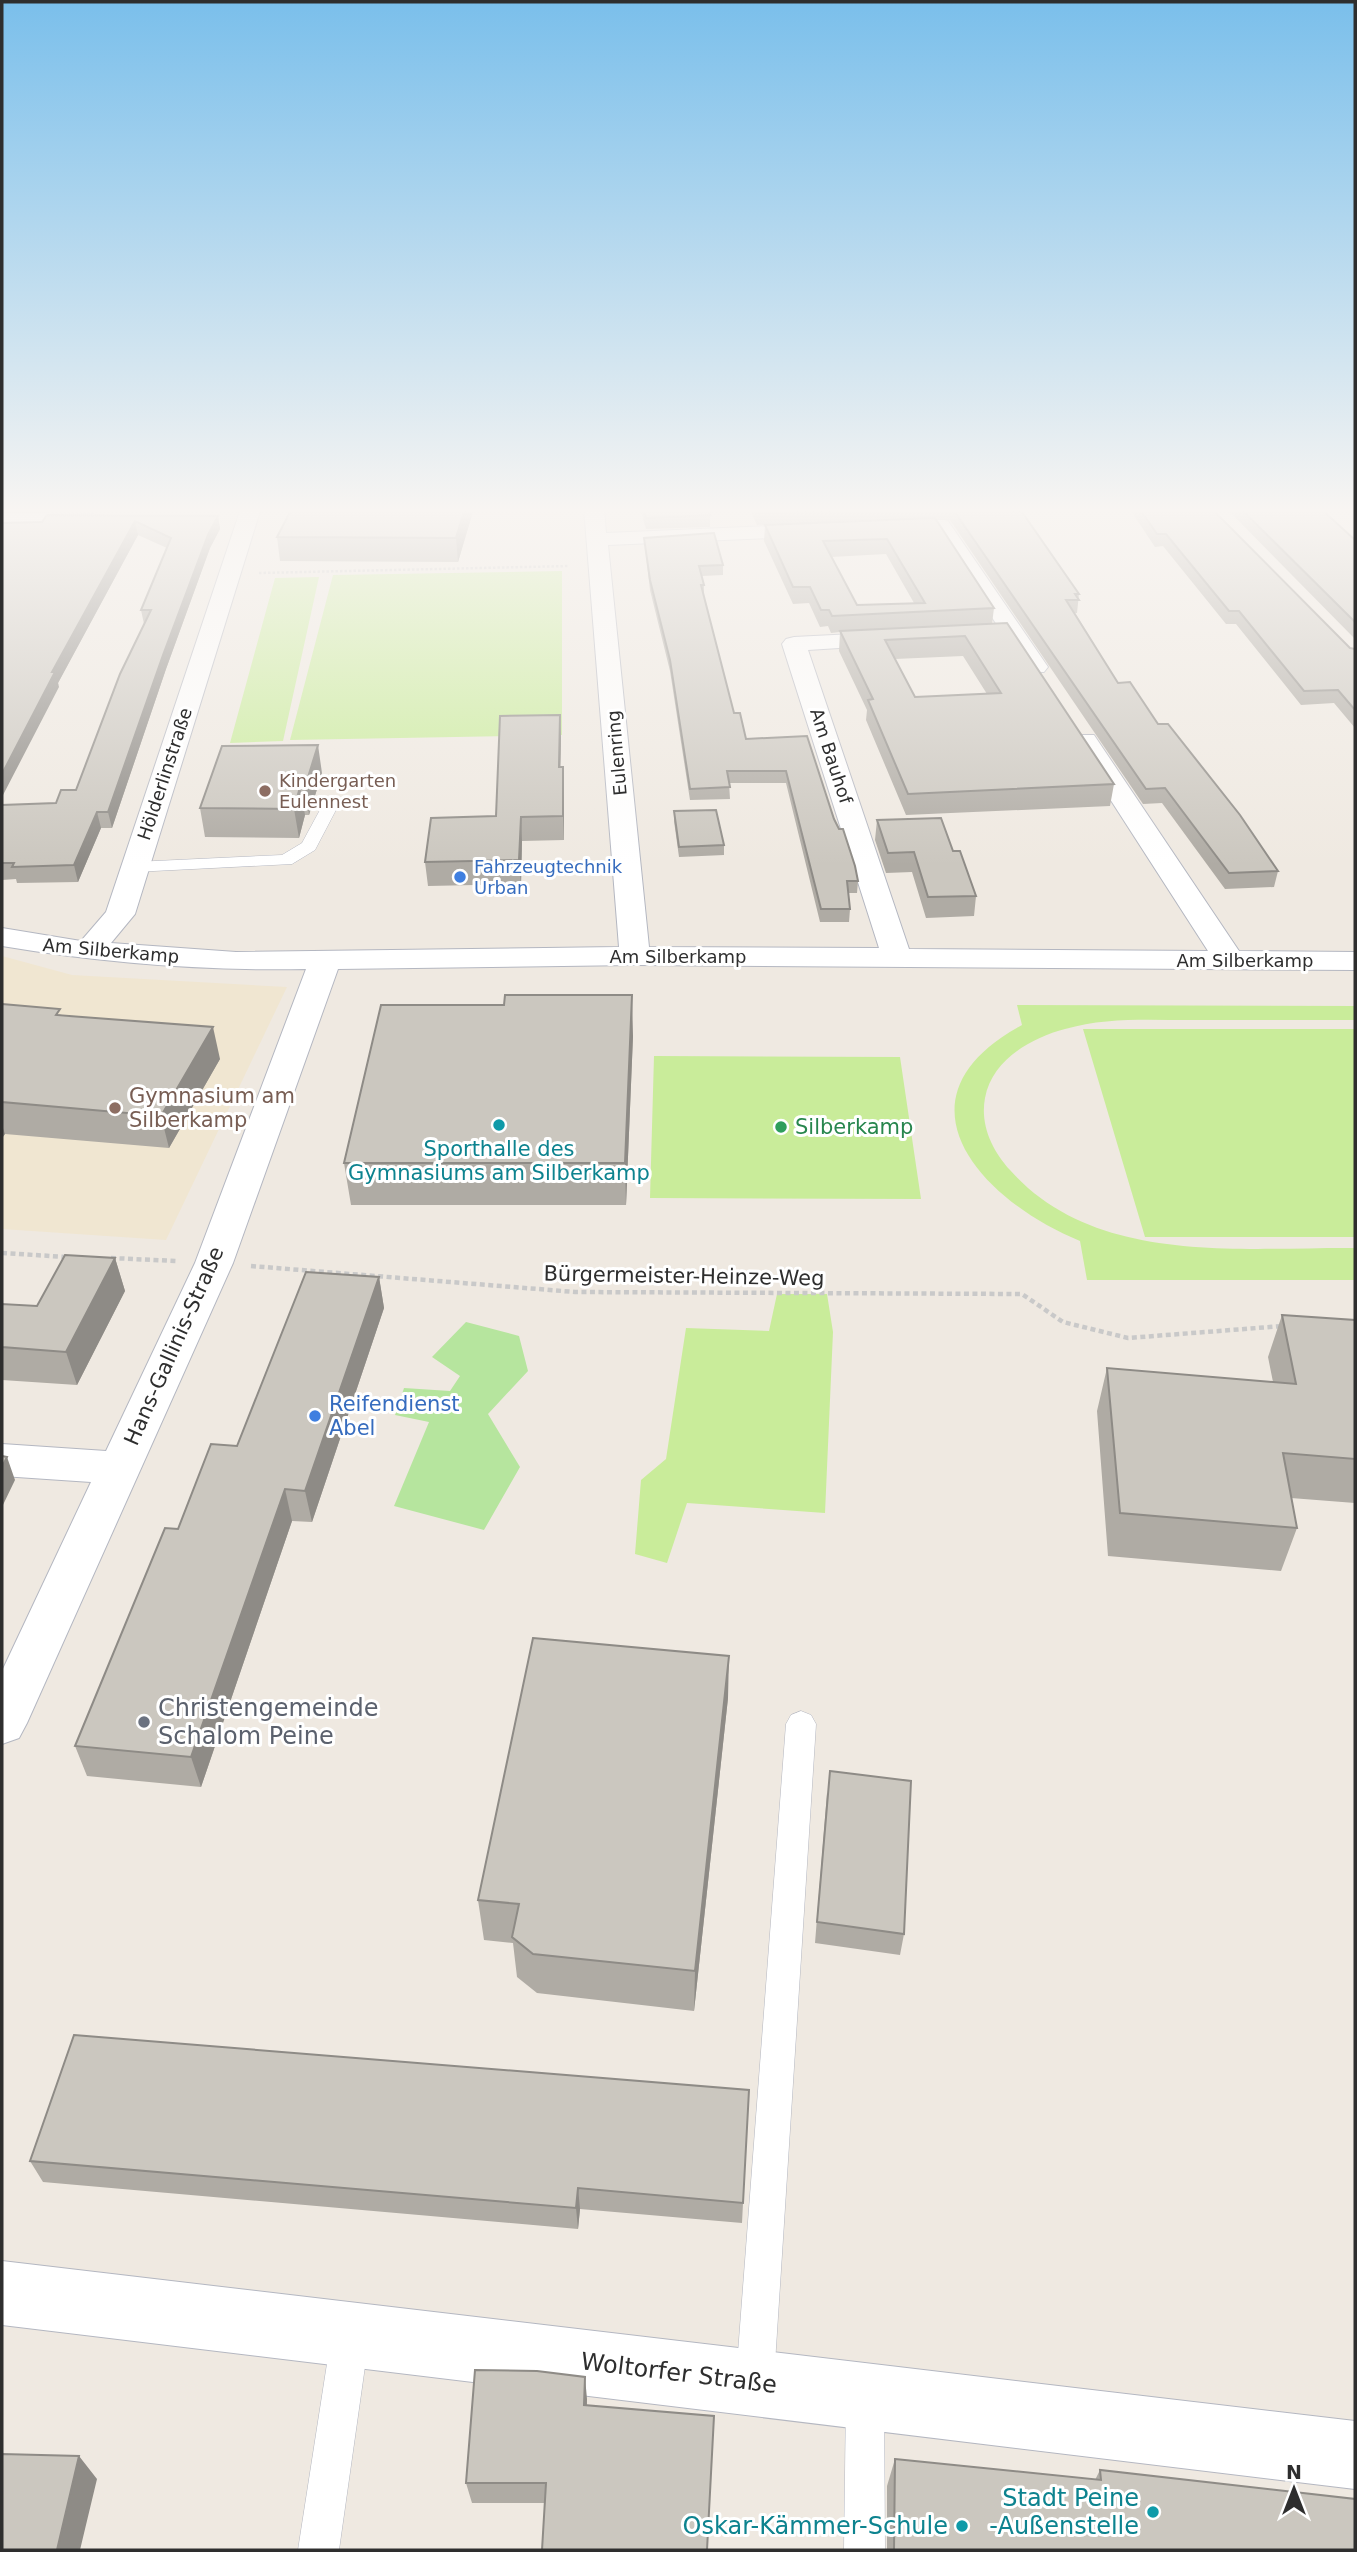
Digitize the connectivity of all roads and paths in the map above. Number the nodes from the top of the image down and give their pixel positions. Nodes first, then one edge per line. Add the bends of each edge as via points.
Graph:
1 (213, 627) edge
2 (606, 627) edge
3 (1009, 627) edge
4 (1014, 634) junction
5 (986, 635) edge
6 (918, 638) edge
7 (1051, 690) edge
8 (1074, 724) edge
9 (329, 808) dead end
10 (134, 867) junction
11 (2, 937) edge
12 (88, 950) junction
13 (635, 956) junction
14 (897, 958) junction
15 (325, 961) junction
16 (1230, 961) junction
17 (1355, 961) edge
18 (2, 1253) edge
19 (79, 1257) edge
20 (106, 1258) edge
21 (214, 1263) junction
22 (1293, 1325) edge
23 (2, 1460) edge
24 (118, 1468) junction
25 (2, 1723) edge
26 (801, 1724) dead end
27 (2, 2293) edge
28 (350, 2335) junction
29 (755, 2382) junction
30 (865, 2396) junction
31 (1355, 2455) edge
32 (318, 2550) edge
33 (865, 2550) edge

1 - 10 street, Hölderlinstraße
2 - 13 street, Eulenring
3 - 4 street
4 - 5 street
4 - 7 street
6 - 14 street, Am Bauhof via 794,644
8 - 16 street
9 - 10 lane via 309,846 286,860
10 - 12 street, Hölderlinstraße via 120,914
11 - 12 street, Am Silberkamp
12 - 15 street, Am Silberkamp via 236,961
13 - 14 street, Am Silberkamp
13 - 15 street, Am Silberkamp
14 - 16 street, Am Silberkamp
15 - 21 street, Hans-Gallinis-Straße
16 - 17 street, Am Silberkamp
18 - 19 path
20 - 21 path, Bürgermeister-Heinze-Weg
21 - 22 path, Bürgermeister-Heinze-Weg via 575,1292 1022,1294 1063,1322 1128,1338
21 - 24 street, Hans-Gallinis-Straße
23 - 24 street
24 - 25 street, Hans-Gallinis-Straße
26 - 29 lane
27 - 28 street, Woltorfer Straße
28 - 29 street, Woltorfer Straße
28 - 32 lane
29 - 30 street, Woltorfer Straße
30 - 31 street, Woltorfer Straße
30 - 33 lane

